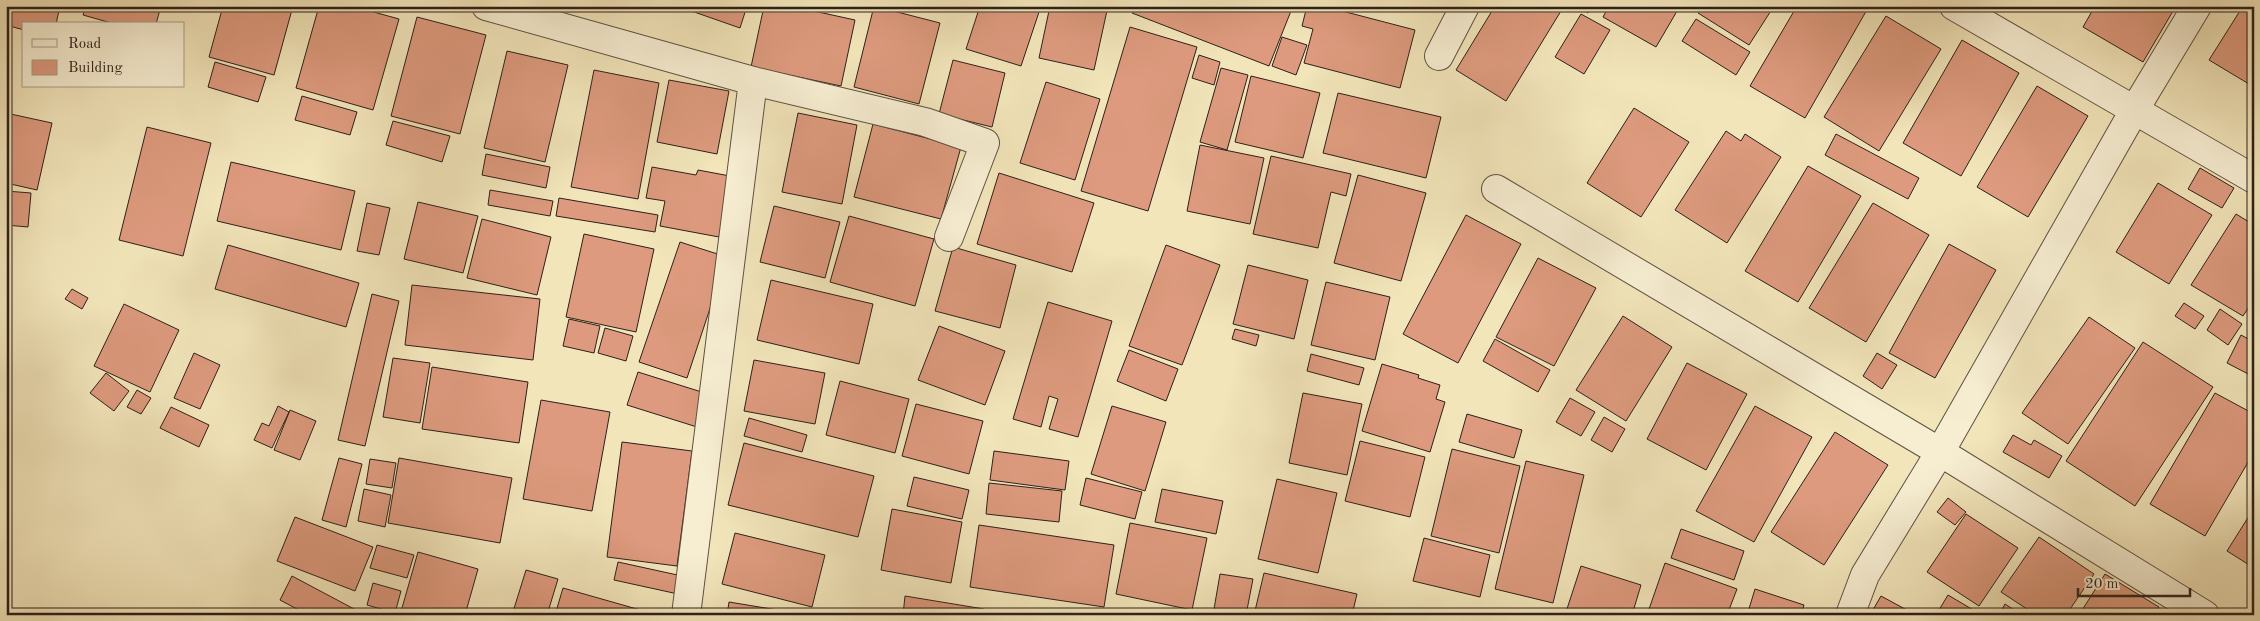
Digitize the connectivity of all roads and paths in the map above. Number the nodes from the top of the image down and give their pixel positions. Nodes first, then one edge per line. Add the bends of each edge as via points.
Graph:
1 (486, 6) edge
2 (1465, 6) edge
3 (1954, 6) edge
4 (2197, 6) edge
5 (1438, 56) dead end
6 (753, 82) junction
7 (2135, 109) junction
8 (2254, 179) edge
9 (1496, 189) dead end
10 (949, 237) dead end
11 (1940, 452) junction
12 (686, 615) edge
13 (1850, 615) edge
14 (2205, 615) edge

1 - 6 street
2 - 5 street
3 - 7 street
4 - 7 street
6 - 10 street via 925,122 985,143
6 - 12 street
7 - 8 street
7 - 11 street
9 - 11 street
11 - 13 street via 1865,574
11 - 14 street

